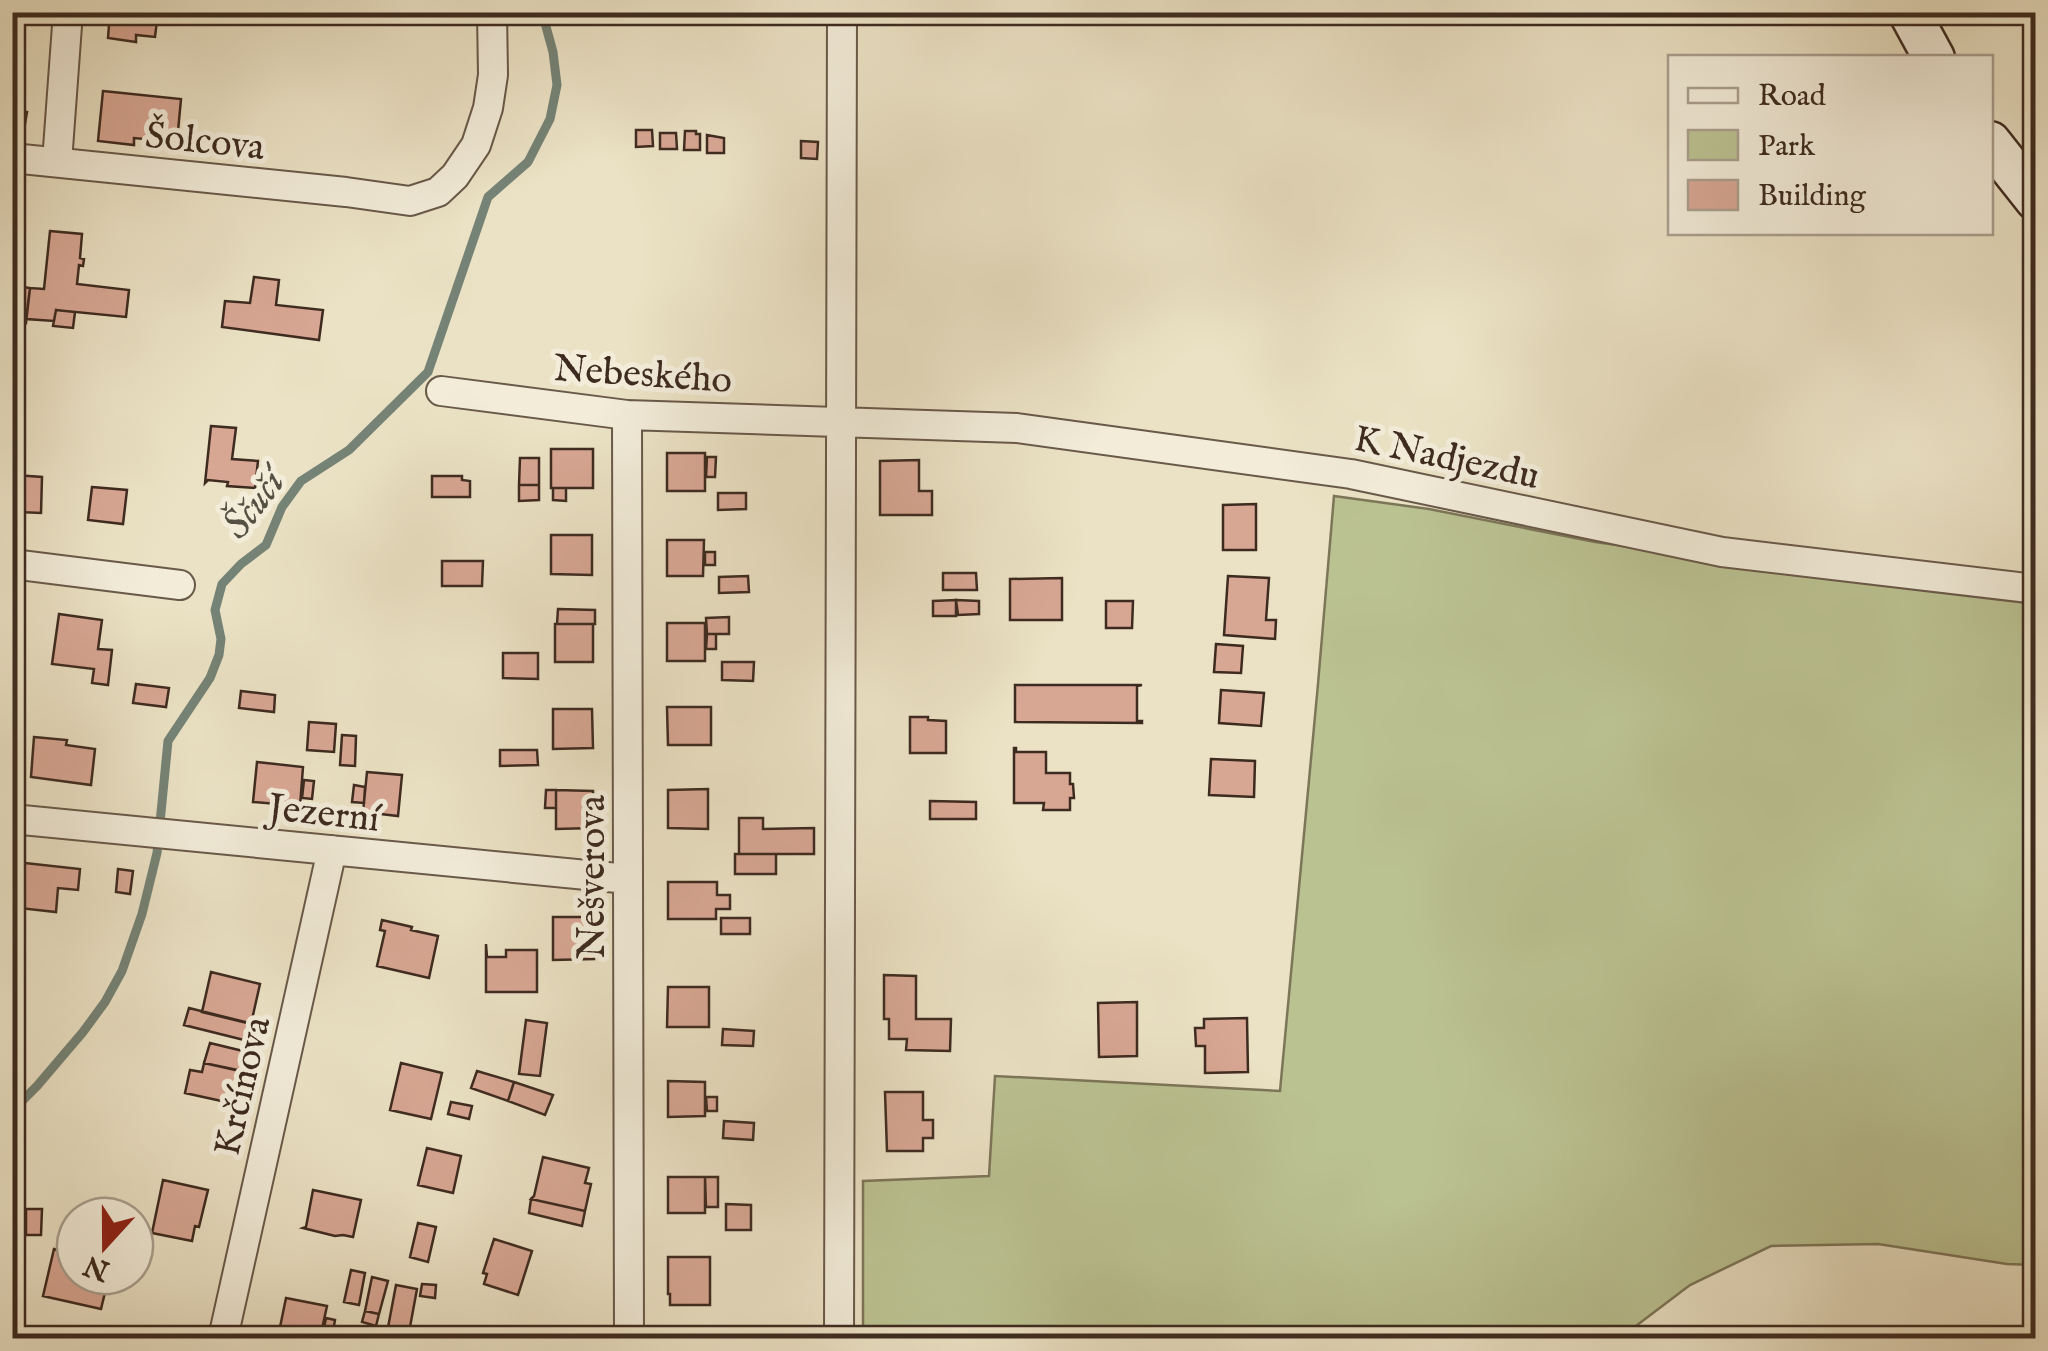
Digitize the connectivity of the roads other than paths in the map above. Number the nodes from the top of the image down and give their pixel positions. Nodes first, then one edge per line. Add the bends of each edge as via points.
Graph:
1 (68, 12) edge
2 (492, 12) edge
3 (842, 12) edge
4 (1909, 12) edge
5 (1932, 55) edge
6 (1993, 146) edge
7 (12, 158) edge
8 (57, 162) junction
9 (2036, 200) edge
10 (441, 392) dead end
11 (627, 415) junction
12 (840, 421) junction
13 (12, 564) edge
14 (180, 585) dead end
15 (2036, 589) edge
16 (12, 820) edge
17 (332, 850) junction
18 (628, 879) junction
19 (223, 1338) edge
20 (629, 1338) edge
21 (839, 1338) edge

1 - 8 street
2 - 8 street, Šolcova via 493,75 476,145 438,192 410,202
3 - 12 street
4 - 5 main road
6 - 9 main road
7 - 8 street, Šolcova
10 - 11 street, Nebeského
11 - 12 street, Nebeského
11 - 18 street, Nešverova
12 - 15 street, K Nadjezdu via 1017,428 1352,474 1722,552
12 - 21 street
13 - 14 street
16 - 17 street, Jezerní
17 - 18 street, Jezerní
17 - 19 street, Krčínova
18 - 20 street, Nešverova

